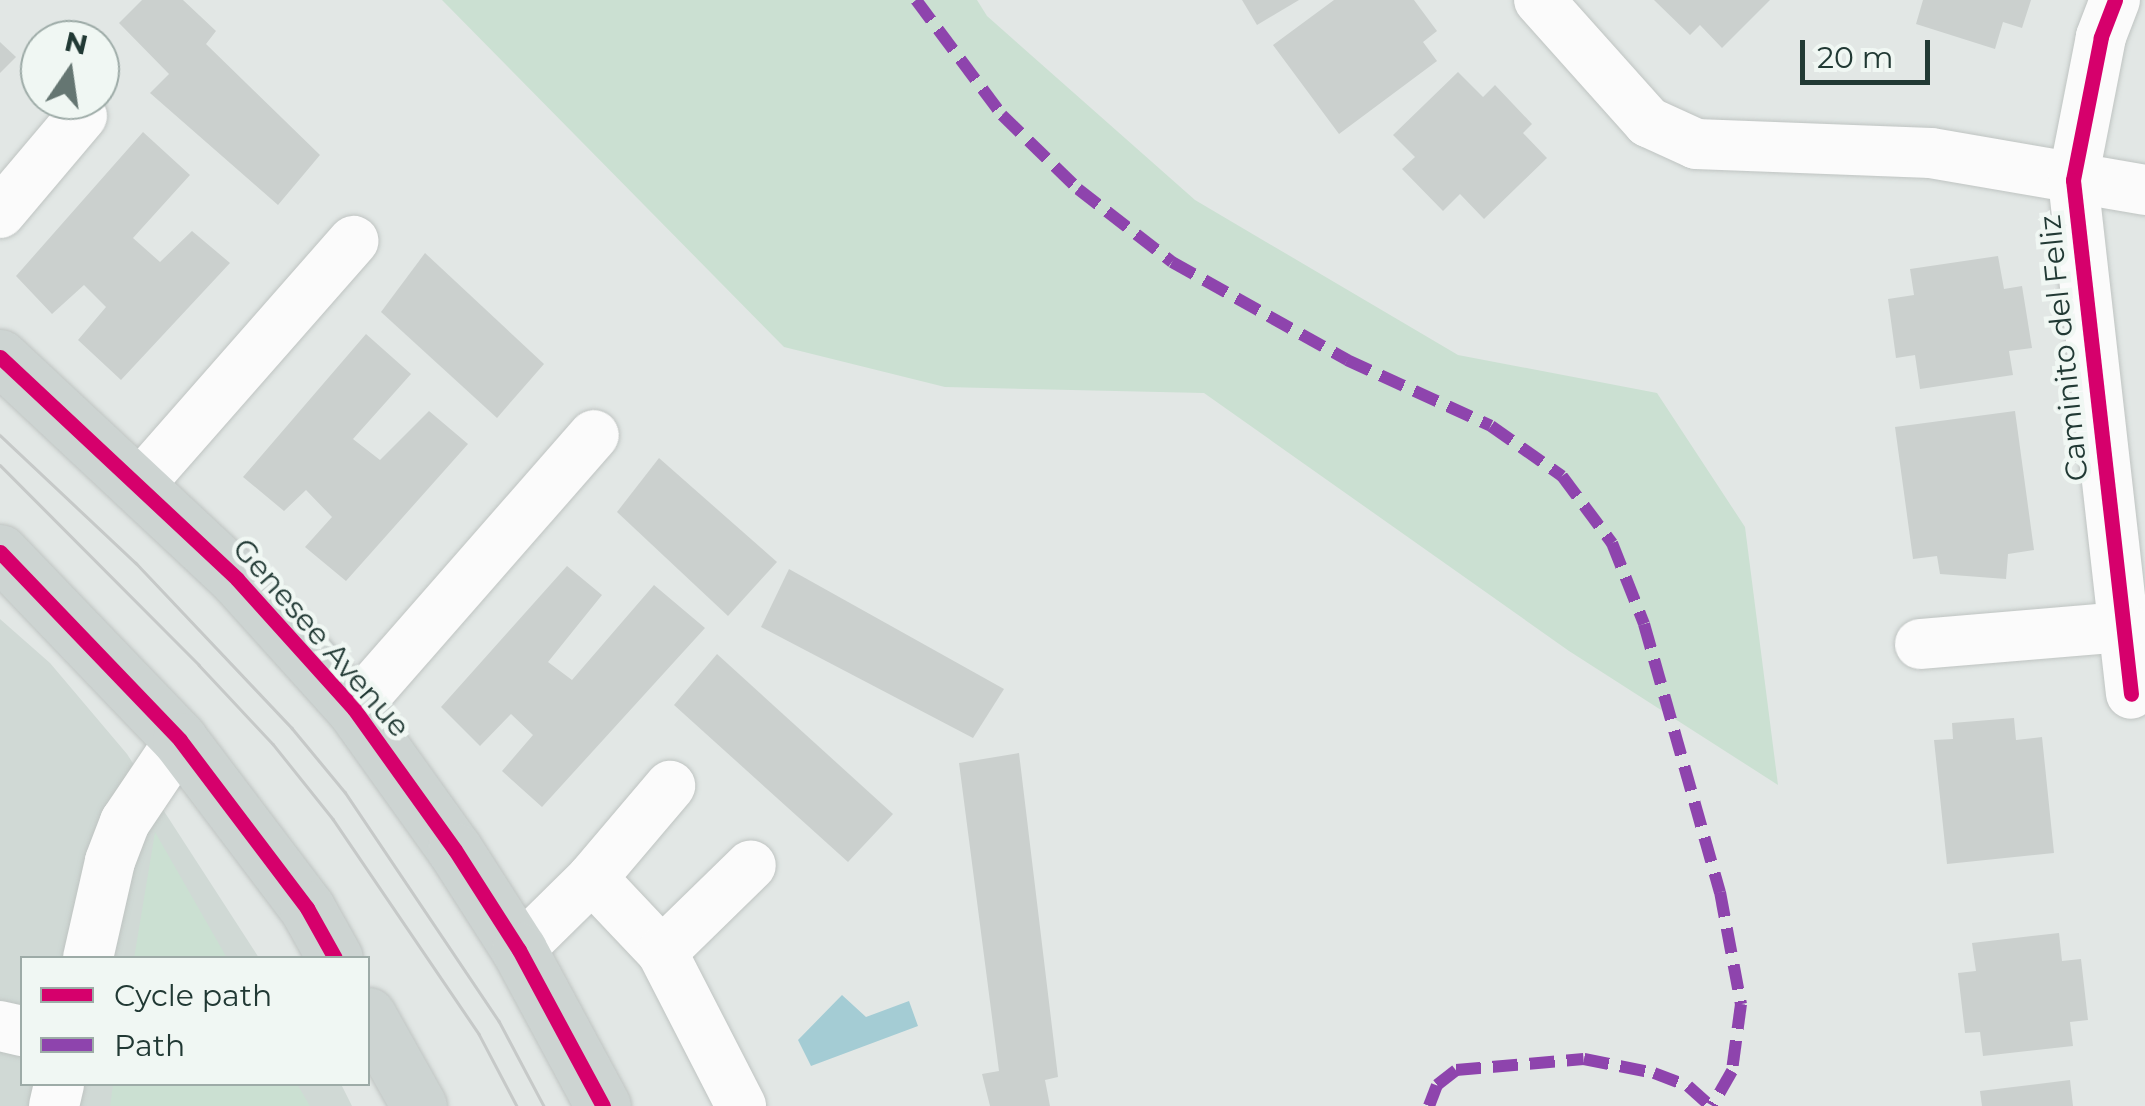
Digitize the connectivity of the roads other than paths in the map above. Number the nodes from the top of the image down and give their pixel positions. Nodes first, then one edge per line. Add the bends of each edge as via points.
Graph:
1 (1539, 0) edge
2 (2115, 0) edge
3 (79, 120) edge
4 (2073, 180) junction
5 (2145, 190) edge
6 (0, 212) edge
7 (353, 241) dead end
8 (0, 357) edge
9 (594, 435) dead end
10 (139, 486) junction
11 (0, 552) edge
12 (2124, 627) junction
13 (1920, 644) dead end
14 (2132, 694) dead end
15 (354, 710) junction
16 (180, 740) junction
17 (670, 786) dead end
18 (751, 865) dead end
19 (592, 878) junction
20 (519, 950) junction
21 (662, 952) junction
22 (88, 956) edge
23 (335, 956) edge
24 (370, 1020) edge
25 (418, 1106) edge
26 (603, 1106) edge
27 (741, 1106) edge

1 - 4 street via 1648,122 1696,144 1931,153
2 - 4 street, Caminito del Feliz via 2101,37
3 - 6 street
4 - 5 street
4 - 12 street, Caminito del Feliz
7 - 10 street
8 - 10 main road, Genesee Avenue
9 - 15 street
10 - 15 main road, Genesee Avenue via 238,579
11 - 16 main road
12 - 13 street
12 - 14 street, Caminito del Feliz
15 - 20 main road, Genesee Avenue
16 - 22 street via 125,822
16 - 23 main road via 307,908
17 - 19 street
18 - 21 street
19 - 20 street
19 - 21 street
20 - 26 main road, Genesee Avenue
21 - 27 street
24 - 25 main road

